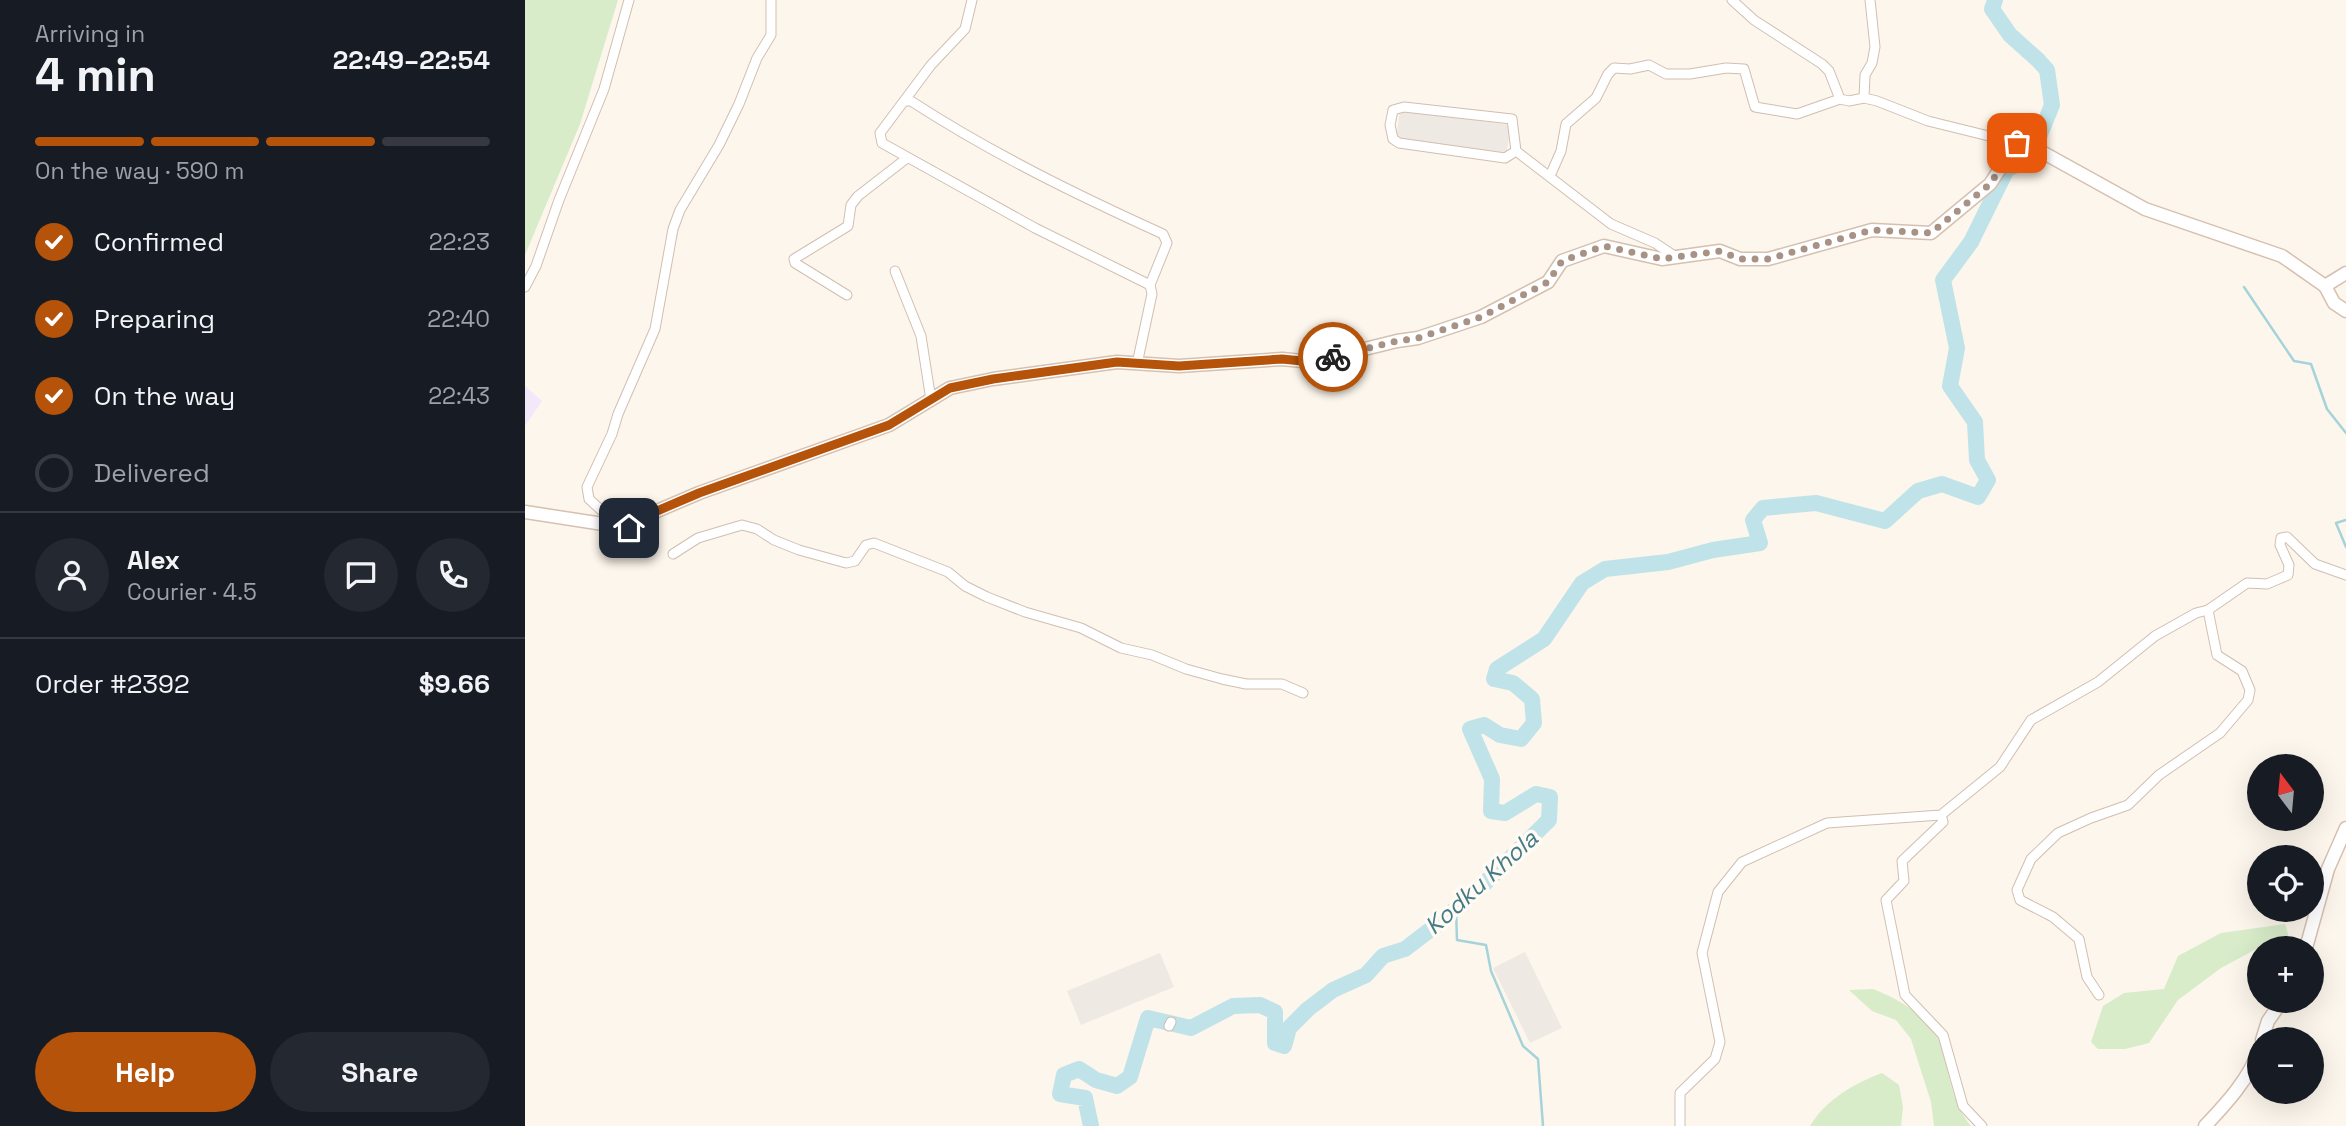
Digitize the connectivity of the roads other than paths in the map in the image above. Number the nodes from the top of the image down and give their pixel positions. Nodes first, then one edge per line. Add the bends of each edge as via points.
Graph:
1 (629, 0) edge
2 (771, 0) edge
3 (972, 0) edge
4 (1732, 0) edge
5 (1870, 0) edge
6 (1864, 98) junction
7 (1840, 99) junction
8 (906, 101) junction
9 (2021, 144) junction
10 (1516, 150) junction
11 (907, 158) junction
12 (1550, 176) junction
13 (1676, 257) junction
14 (895, 271) dead end
15 (2346, 273) edge
16 (1150, 285) junction
17 (2325, 286) junction
18 (525, 287) edge
19 (847, 295) dead end
20 (2346, 311) edge
21 (1137, 363) junction
22 (931, 400) junction
23 (525, 512) edge
24 (636, 520) junction
25 (673, 554) dead end
26 (2346, 575) edge
27 (2208, 610) junction
28 (1303, 693) dead end
29 (1941, 815) junction
30 (2346, 828) edge
31 (2309, 936) edge
32 (2099, 995) dead end
33 (2247, 1074) edge
34 (1680, 1126) edge
35 (1982, 1126) edge
36 (2205, 1126) edge

1 - 18 street via 604,89
2 - 24 street via 771,35 725,133 680,210 655,329 587,487 589,499 601,510
3 - 8 street via 965,29
4 - 7 street via 1754,20 1822,64
5 - 6 street via 1875,47 1865,75
6 - 7 street
6 - 9 street via 1928,121
7 - 12 street via 1797,114 1755,107 1744,69 1666,74 1649,65 1614,68 1595,98 1566,124
8 - 11 street via 880,139
8 - 16 street via 1052,182 1163,234 1167,243
9 - 13 street via 1990,184 1931,233 1872,230 1768,259 1740,259 1720,251
9 - 17 street via 2145,209 2282,256
10 - 10 street via 1505,158 1399,144 1390,125 1393,110 1403,107 1513,119
10 - 12 street
11 - 16 street
11 - 19 street via 858,196 851,205 848,226 795,259
12 - 13 street via 1611,225
13 - 21 street via 1662,259 1604,246 1562,261 1548,282 1481,317 1418,338 1312,362
14 - 22 street via 921,336
15 - 17 street
16 - 21 street
17 - 20 street via 2334,303
21 - 22 street via 993,379 950,388
22 - 24 street via 889,425
23 - 24 street via 629,528
25 - 28 street via 698,538 742,525 799,550 846,563 855,561 866,545 874,543 949,572 987,597 1081,628 1121,648 1222,679 1282,684
26 - 27 street via 2315,564 2287,537 2281,538 2288,575 2267,584 2247,583
27 - 29 street via 2155,636 2098,682 2031,720 2000,767
27 - 32 street via 2217,655 2242,671 2250,690 2248,700 2220,733 2159,775 2128,805 2058,833 2031,859 2017,890 2020,900 2053,916 2079,939 2087,977
29 - 34 street via 1827,823 1742,862 1718,892 1702,953 1720,1042 1715,1059 1680,1093
29 - 35 street via 1943,822 1902,861 1904,881 1886,900 1905,995 1943,1035 1963,1106
30 - 31 street via 2328,869
33 - 36 street

